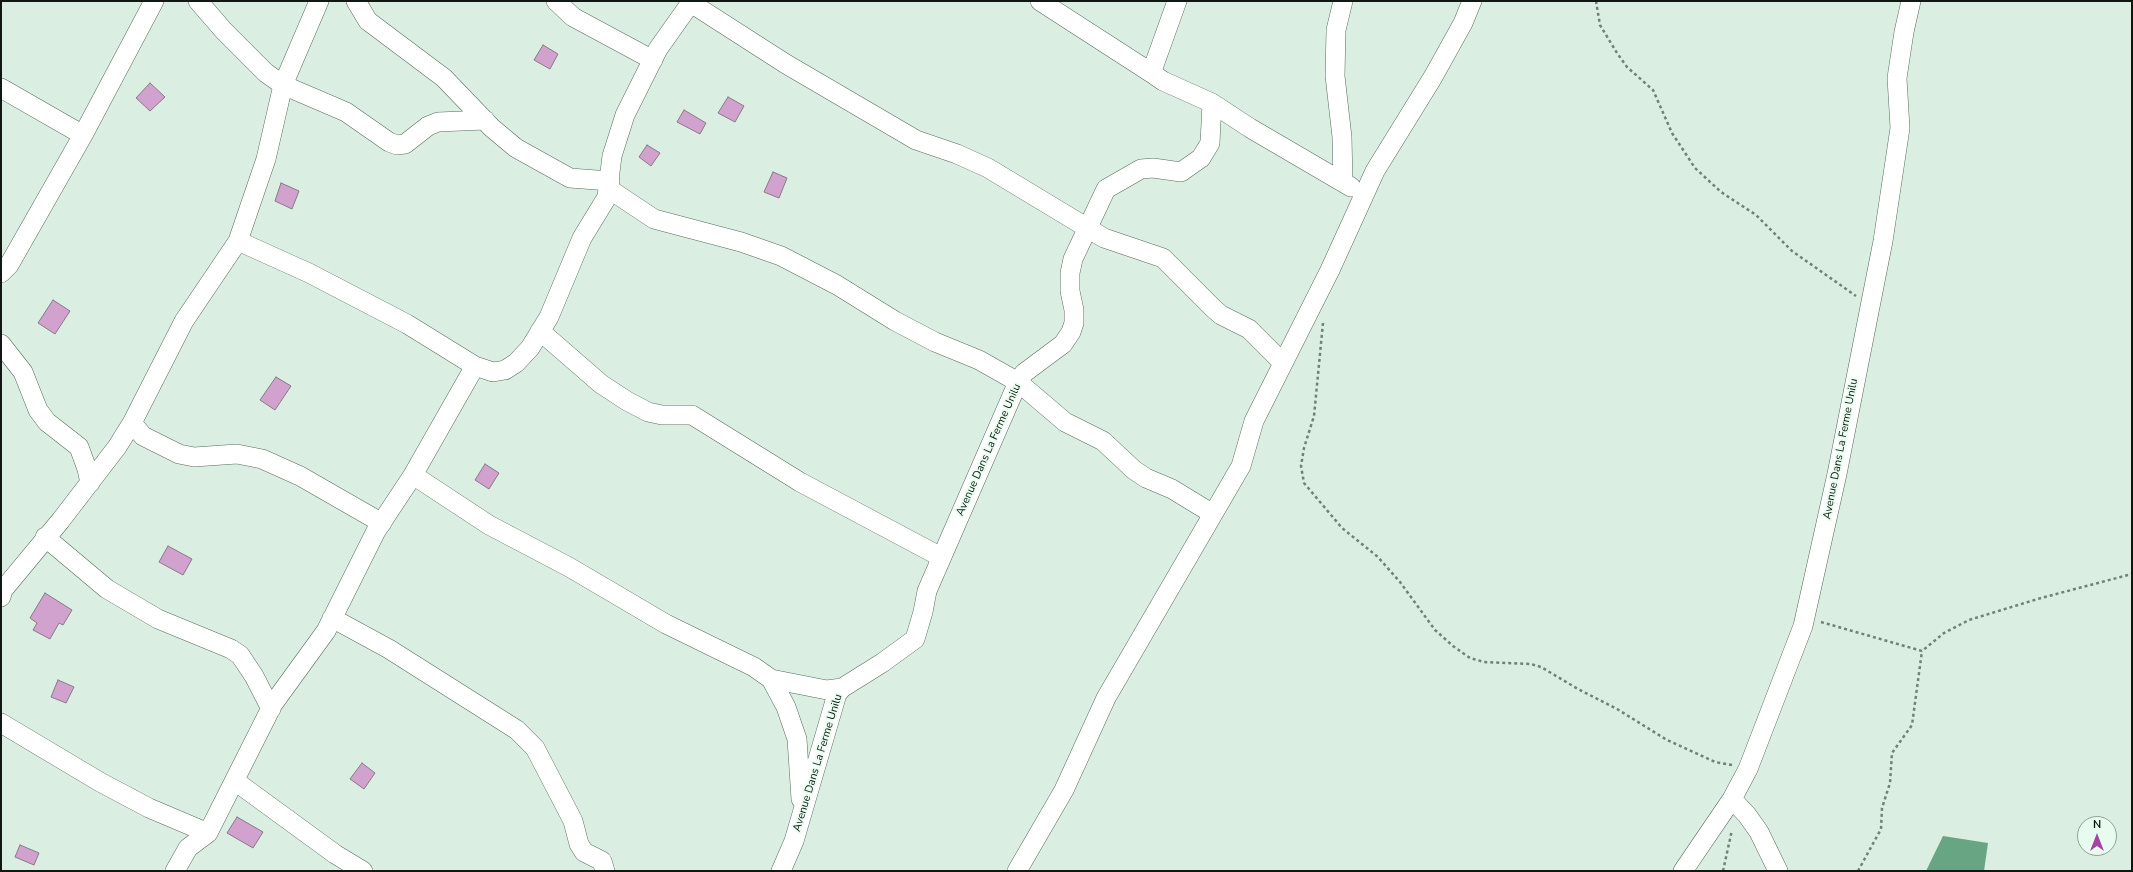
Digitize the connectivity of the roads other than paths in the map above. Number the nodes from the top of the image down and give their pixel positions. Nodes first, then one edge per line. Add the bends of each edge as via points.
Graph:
1 (154, 1) edge
2 (198, 1) edge
3 (319, 1) edge
4 (356, 1) edge
5 (556, 1) edge
6 (1040, 1) edge
7 (1168, 1) edge
8 (1177, 1) edge
9 (1343, 1) edge
10 (1472, 1) edge
11 (1911, 1) edge
12 (692, 2) edge
13 (1168, 28) junction
14 (653, 60) junction
15 (1153, 74) junction
16 (283, 85) junction
17 (1, 88) edge
18 (1212, 103) junction
19 (484, 120) junction
20 (83, 136) junction
21 (1343, 182) junction
22 (610, 185) junction
23 (1364, 194) junction
24 (1088, 227) junction
25 (238, 241) junction
26 (1, 273) edge
27 (540, 332) junction
28 (1, 344) edge
29 (1282, 362) junction
30 (475, 366) junction
31 (1018, 382) junction
32 (132, 423) junction
33 (413, 475) junction
34 (90, 483) junction
35 (1213, 514) junction
36 (382, 523) junction
37 (45, 537) junction
38 (941, 557) junction
39 (2, 592) edge
40 (332, 618) junction
41 (771, 678) junction
42 (842, 688) junction
43 (271, 710) junction
44 (1, 723) edge
45 (235, 781) junction
46 (1729, 803) junction
47 (802, 814) junction
48 (208, 834) junction
49 (175, 871) edge
50 (363, 871) edge
51 (605, 871) edge
52 (781, 871) edge
53 (1018, 871) edge
54 (1683, 871) edge
55 (1778, 871) edge

1 - 20 street
2 - 16 street via 266,73
3 - 16 street
4 - 19 street via 368,21 444,78
5 - 14 street via 572,16
6 - 15 street
7 - 13 street
8 - 13 street
9 - 21 street via 1336,30 1335,76 1342,137
10 - 23 street via 1463,23 1433,77 1374,171
11 - 46 street, Avenue Dans La Ferme Unilu via 1897,78 1900,128 1883,241 1837,474 1804,618 1748,769
12 - 14 street
12 - 24 street via 786,64 916,140 988,168
13 - 15 street
14 - 22 street via 625,114 612,156
15 - 18 street
16 - 19 street via 346,112 397,145 405,144 428,126 438,122
16 - 25 street via 266,159
17 - 20 street
18 - 21 street
18 - 24 street, Avenue Dans La Ferme Unilu via 1210,143 1201,158 1181,172 1141,169 1119,180 1106,189
19 - 22 street via 516,148 557,172 570,178
20 - 26 street via 9,265
21 - 23 street
22 - 27 street via 607,197 582,238 549,317
22 - 31 street via 654,219 741,242 781,256 837,285 922,335 951,350 979,360
23 - 29 street via 1330,270
24 - 29 street via 1104,238 1162,258 1214,310 1250,329
24 - 31 street, Avenue Dans La Ferme Unilu via 1073,259 1070,273 1070,292 1074,310 1071,332 1063,344 1030,368
25 - 30 street via 407,324
25 - 32 street via 184,321
27 - 30 street via 530,348 516,363 505,370 493,372
27 - 38 street via 601,384 627,401 648,412 662,415 692,415 800,482
28 - 34 street via 24,372 38,410 47,422 79,447
29 - 35 street via 1254,421 1241,466
30 - 33 street
31 - 35 street via 1065,422 1103,441 1134,470
31 - 38 street, Avenue Dans La Ferme Unilu
32 - 34 street via 104,467
32 - 36 street via 142,436 179,454 194,457 237,454 262,459 300,476
33 - 36 street
33 - 41 street via 489,525 569,567 666,624 754,667
34 - 37 street
35 - 53 street via 1106,698 1064,790
36 - 40 street
37 - 39 street
37 - 43 street via 106,589 158,619 230,649 240,656 254,676
38 - 42 street, Avenue Dans La Ferme Unilu via 927,591 915,638 873,670
40 - 43 street via 326,631
40 - 51 street via 389,649 517,730 535,748 572,821 579,844 584,852 602,861
41 - 42 street via 826,690
41 - 47 street via 786,707 797,739
42 - 47 street, Avenue Dans La Ferme Unilu via 837,694
43 - 45 street
44 - 48 street via 142,805
45 - 48 street
45 - 50 street via 335,854
46 - 54 street, Avenue Dans La Ferme Unilu
46 - 55 street via 1751,821
47 - 52 street, Avenue Dans La Ferme Unilu
48 - 49 street via 188,848

